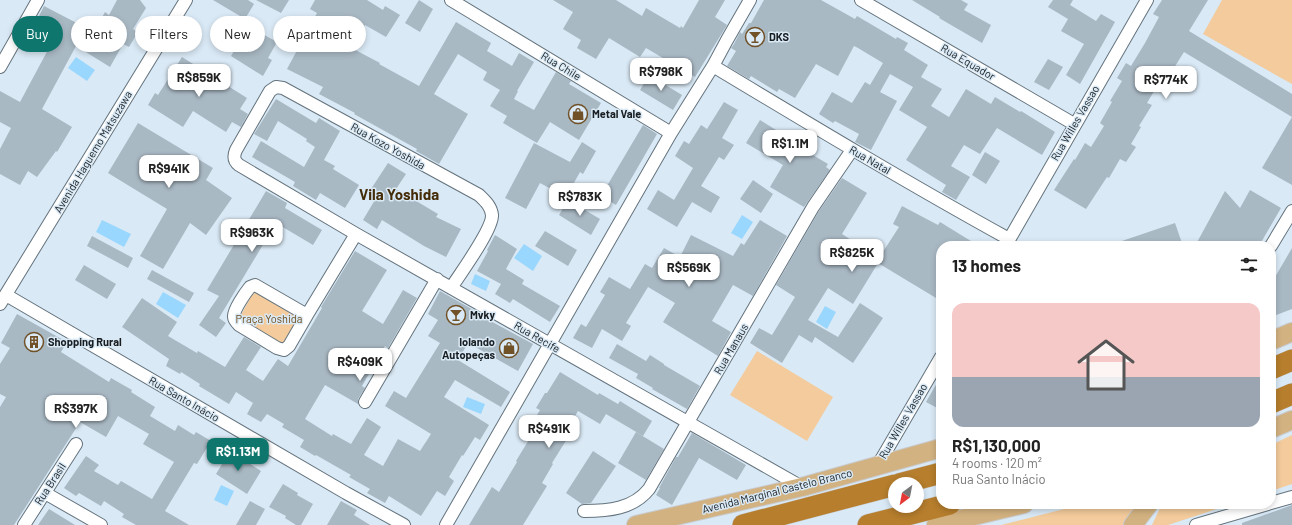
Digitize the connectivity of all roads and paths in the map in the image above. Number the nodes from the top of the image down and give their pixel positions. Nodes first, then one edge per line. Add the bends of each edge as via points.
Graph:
1 (38, 0) edge
2 (186, 0) edge
3 (451, 0) edge
4 (750, 0) edge
5 (861, 0) edge
6 (1146, 0) edge
7 (713, 66) junction
8 (0, 67) edge
9 (1074, 124) junction
10 (671, 133) junction
11 (852, 150) junction
12 (234, 158) joint
13 (1292, 211) edge
14 (356, 234) junction
15 (1003, 241) edge
16 (1010, 241) edge
17 (1274, 241) edge
18 (437, 279) junction
19 (451, 288) junction
20 (3, 300) edge
21 (306, 315) junction
22 (1292, 332) edge
23 (1276, 339) edge
24 (550, 344) junction
25 (1292, 360) edge
26 (936, 366) edge
27 (1276, 367) edge
28 (1292, 394) edge
29 (1276, 401) edge
30 (365, 402) dead end
31 (1292, 420) edge
32 (688, 422) junction
33 (1276, 428) edge
34 (76, 444) dead end
35 (936, 449) edge
36 (878, 465) junction
37 (936, 474) edge
38 (924, 477) edge
39 (802, 487) junction
40 (888, 487) edge
41 (45, 493) junction
42 (1292, 497) edge
43 (1276, 502) edge
44 (936, 508) edge
45 (1003, 509) edge
46 (1145, 509) edge
47 (1251, 509) edge
48 (584, 511) dead end
49 (24, 525) edge
50 (101, 525) edge
51 (404, 525) edge
52 (446, 525) edge
53 (636, 525) edge
54 (743, 525) edge
55 (868, 525) edge
56 (936, 525) edge
57 (1133, 525) edge
58 (1196, 525) edge

1 - 8 street
2 - 20 street, Avenida Haguemo Matsuzawa
3 - 10 street, Rua Chile
4 - 7 street
5 - 9 street, Rua Equador
6 - 9 street, Rua Willes Vassao
7 - 10 street
7 - 11 street, Rua Natal
9 - 16 street, Rua Willes Vassao
10 - 24 street
11 - 15 street, Rua Natal via 961,213
11 - 32 street, Rua Manaus via 813,207
12 - 14 street, Rua Recife via 243,168
12 - 19 street, Rua Kozo Yoshida via 266,95 273,88 280,87 478,195 489,206 491,222
13 - 17 street
14 - 18 street, Rua Recife
14 - 21 street
18 - 19 street, Rua Recife
18 - 30 street
19 - 24 street, Rua Recife
20 - 51 street, Rua Santo Inácio
21 - 21 street via 257,286 247,290 234,312 239,325 282,350 289,346
22 - 23 main road
24 - 32 street, Rua Recife
24 - 52 street
25 - 27 highway
26 - 36 street, Rua Willes Vassao
28 - 29 highway
31 - 33 main road
32 - 39 street, Rua Recife
32 - 48 street, Rua Manaus via 644,495 619,508
34 - 41 street, Rua Brasil
35 - 36 main road, Avenida Marginal Castelo Branco
36 - 39 main road, Avenida Marginal Castelo Branco
37 - 38 highway
39 - 53 main road, Avenida Marginal Castelo Branco
40 - 54 highway
41 - 49 street, Rua Brasil
41 - 50 street
42 - 43 street
44 - 55 highway
45 - 56 main road
46 - 57 main road
47 - 58 street

